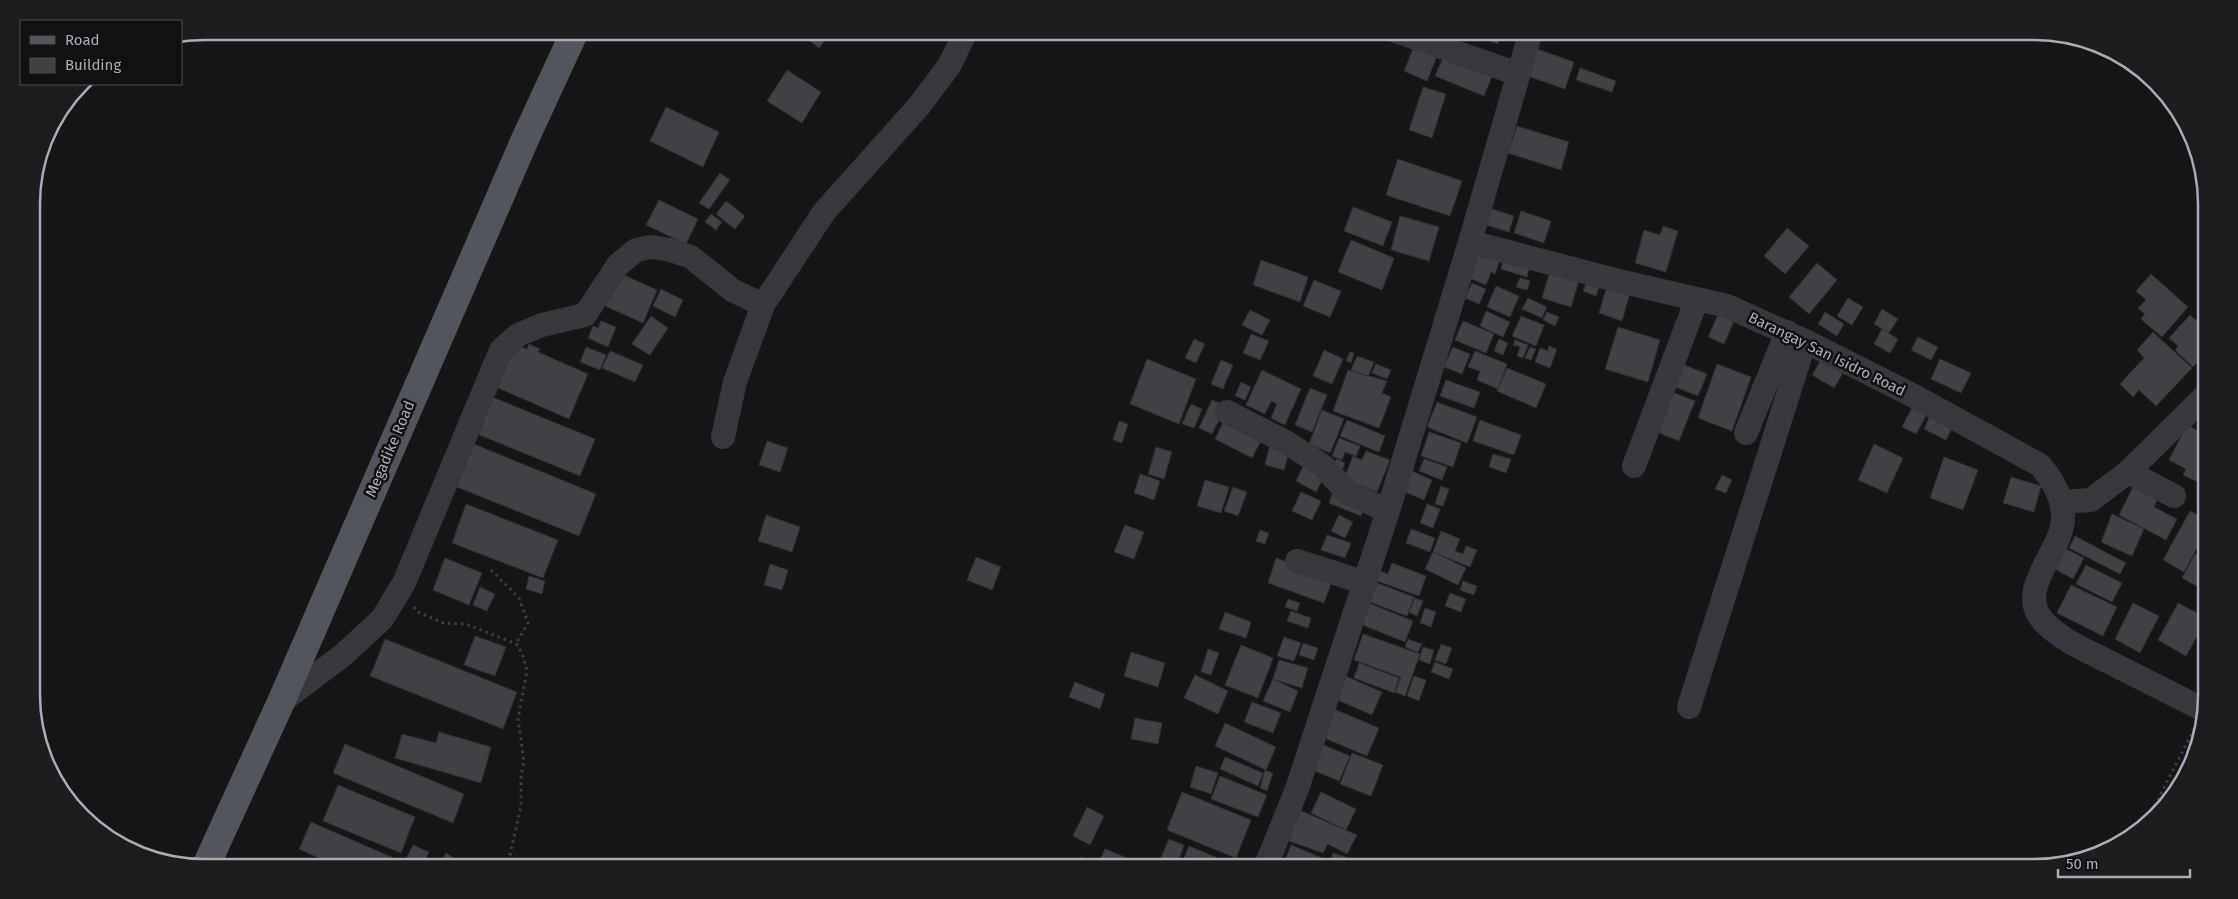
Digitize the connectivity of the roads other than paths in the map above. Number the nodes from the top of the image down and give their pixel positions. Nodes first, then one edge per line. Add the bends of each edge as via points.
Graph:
1 (571, 40) edge
2 (961, 40) edge
3 (1422, 40) edge
4 (1528, 40) edge
5 (1518, 74) junction
6 (1470, 242) junction
7 (1697, 299) junction
8 (764, 304) junction
9 (1796, 336) junction
10 (2198, 403) edge
11 (1226, 412) dead end
12 (1746, 433) dead end
13 (723, 437) dead end
14 (1634, 466) dead end
15 (2128, 472) junction
16 (2174, 496) dead end
17 (2062, 502) junction
18 (1388, 511) junction
19 (1297, 561) dead end
20 (1363, 582) junction
21 (281, 702) junction
22 (1688, 707) dead end
23 (2197, 707) edge
24 (210, 859) edge
25 (1268, 859) edge

1 - 21 main road, Megadike Road
2 - 8 street via 944,73 919,106 824,212
3 - 5 street
4 - 5 street
5 - 6 street
6 - 7 street, Barangay San Isidro Road
6 - 18 street
7 - 9 street, Barangay San Isidro Road via 1727,306
7 - 14 street
8 - 13 street via 735,382
8 - 21 street via 732,290 691,257 651,247 636,250 618,265 585,315 542,325 510,341 501,350 473,413 404,583 382,619
9 - 12 street
9 - 17 street, Barangay San Isidro Road via 2040,465 2054,481
9 - 22 street
10 - 15 street
11 - 18 street via 1286,442 1323,466 1348,493
15 - 16 street
15 - 17 street via 2091,500
17 - 23 street, Barangay San Isidro Road via 2063,520 2058,542 2037,579 2034,597 2038,614 2071,643
18 - 20 street
19 - 20 street
20 - 25 street via 1296,789
21 - 24 main road, Megadike Road

